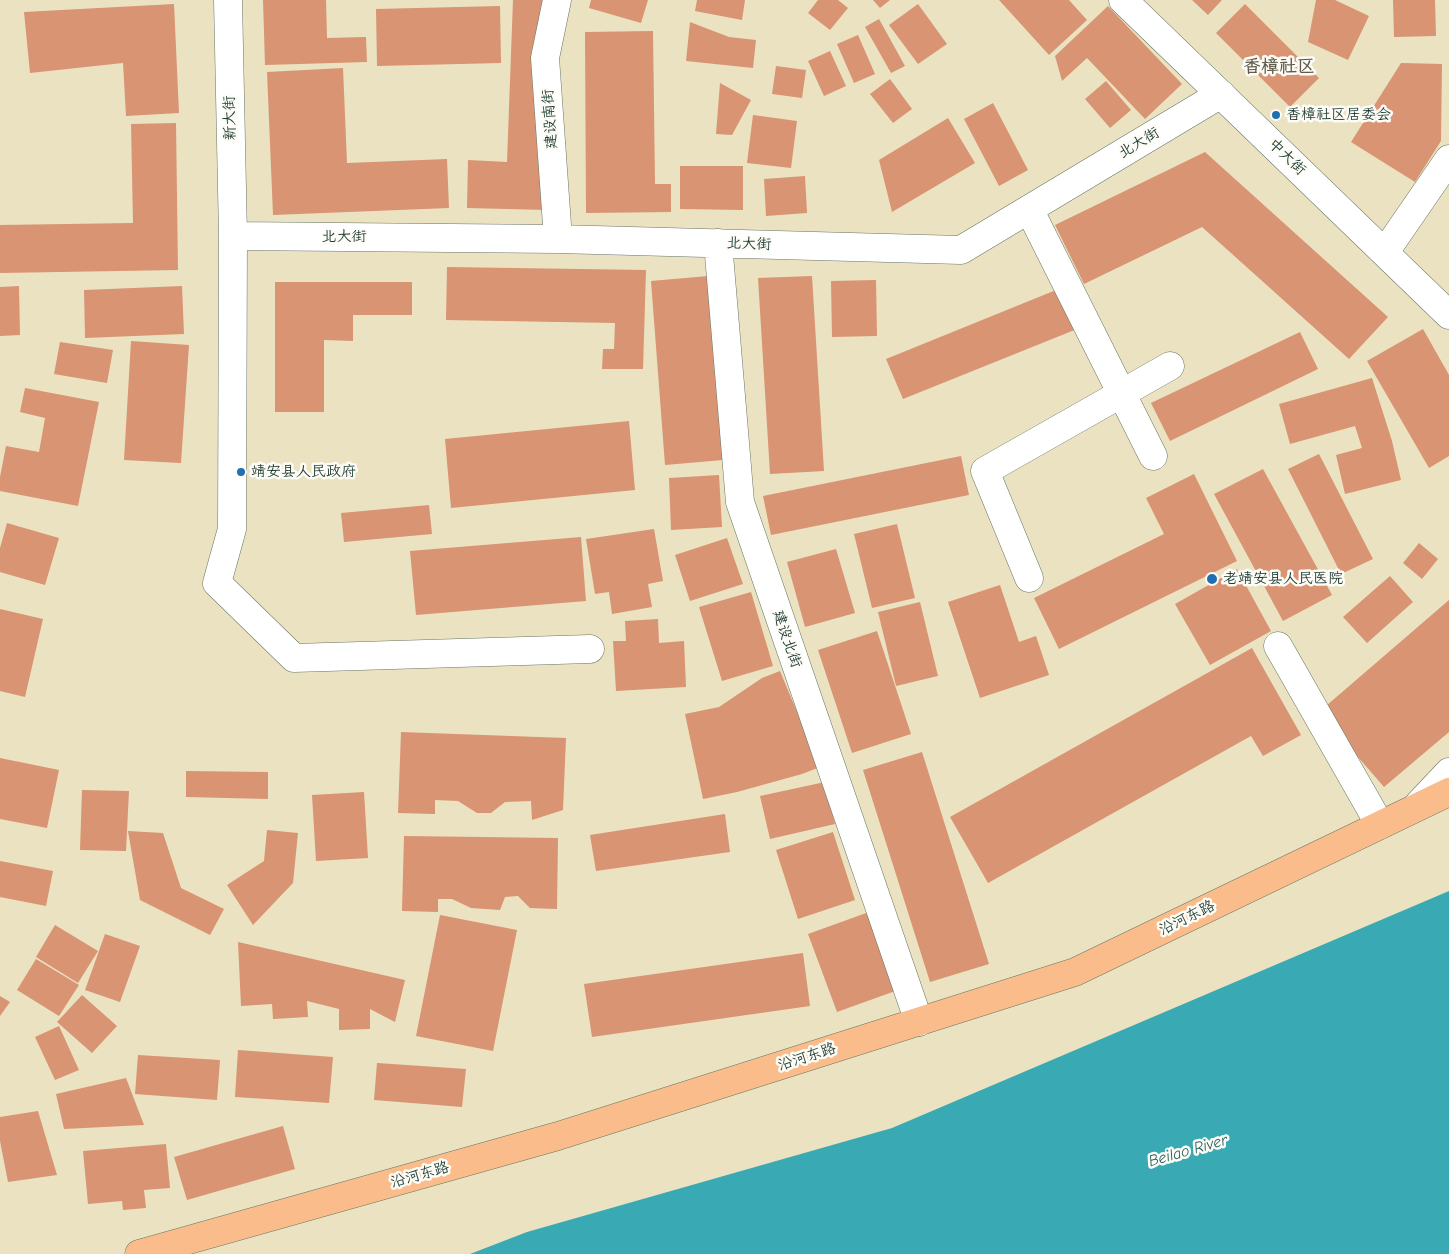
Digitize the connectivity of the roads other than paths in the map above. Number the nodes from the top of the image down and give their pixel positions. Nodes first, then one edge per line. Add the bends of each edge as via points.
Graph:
1 (228, 0) edge
2 (557, 0) edge
3 (1123, 0) edge
4 (1222, 94) junction
5 (1449, 159) edge
6 (1029, 209) junction
7 (233, 236) junction
8 (558, 239) junction
9 (718, 243) junction
10 (1385, 252) junction
11 (1449, 315) edge
12 (1170, 366) dead end
13 (1121, 394) junction
14 (1153, 456) dead end
15 (1029, 578) dead end
16 (1278, 646) dead end
17 (590, 649) dead end
18 (1449, 772) edge
19 (1449, 777) edge
20 (1449, 792) edge
21 (1414, 809) junction
22 (1380, 825) junction
23 (919, 1022) junction
24 (139, 1254) edge

1 - 7 street, 新大街
2 - 8 street, 建设南街 via 545,58
3 - 4 street, 中大街
4 - 6 street, 北大街
4 - 10 street, 中大街
5 - 10 street
6 - 9 street, 北大街 via 961,250
6 - 13 street
7 - 8 street, 北大街
7 - 17 street, 新大街 via 232,529 217,583 294,658
8 - 9 street, 北大街
9 - 23 street, 建设北街 via 740,502
10 - 11 street, 中大街
12 - 13 street
13 - 14 street
13 - 15 street via 985,471
16 - 22 street
18 - 21 street
19 - 21 street
20 - 21 main road, 沿河东路
21 - 22 main road, 沿河东路
22 - 23 main road, 沿河东路 via 1075,972
23 - 24 main road, 沿河东路 via 558,1136

